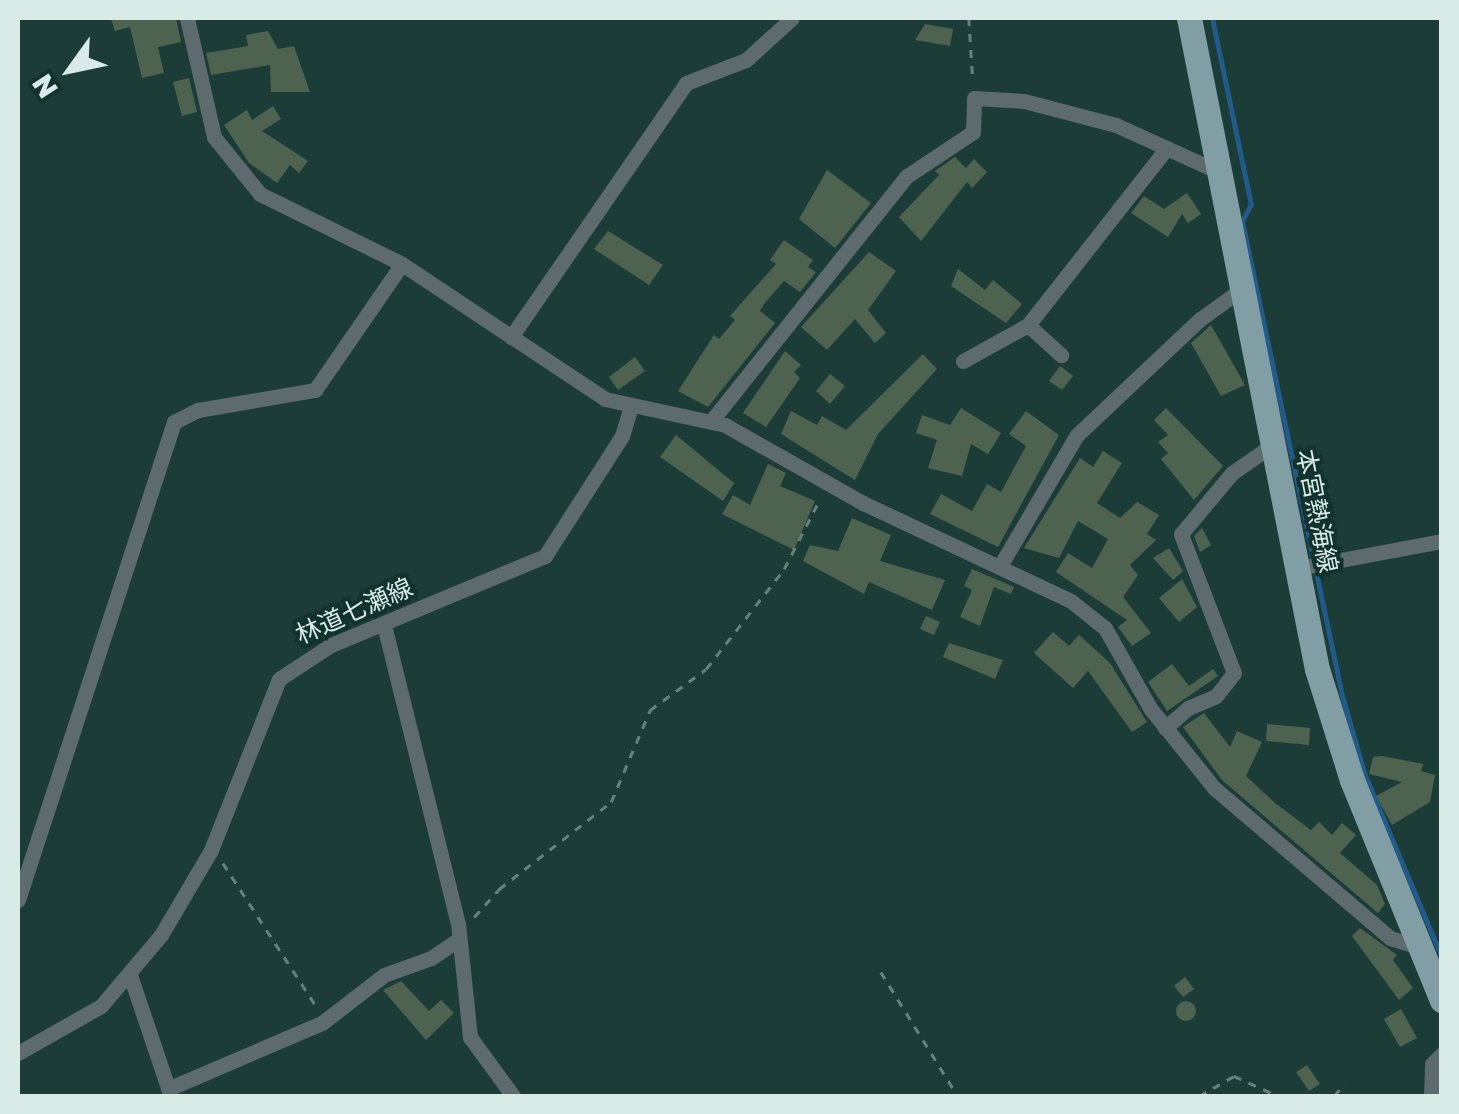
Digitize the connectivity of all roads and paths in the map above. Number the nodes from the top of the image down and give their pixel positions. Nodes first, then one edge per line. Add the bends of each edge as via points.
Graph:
1 (187, 18) edge
2 (792, 18) edge
3 (969, 18) edge
4 (1190, 18) edge
5 (974, 98) junction
6 (1167, 148) junction
7 (1219, 172) junction
8 (402, 264) junction
9 (1243, 288) junction
10 (1028, 324) junction
11 (511, 337) junction
12 (1061, 355) dead end
13 (963, 361) dead end
14 (630, 407) junction
15 (712, 420) junction
16 (1274, 444) junction
17 (826, 484) junction
18 (1442, 541) edge
19 (1000, 566) junction
20 (1298, 568) junction
21 (384, 626) junction
22 (1165, 728) junction
23 (211, 850) junction
24 (18, 900) edge
25 (459, 934) junction
26 (1420, 947) junction
27 (881, 972) dead end
28 (130, 975) junction
29 (1442, 1000) edge
30 (322, 1022) junction
31 (18, 1053) edge
32 (1442, 1054) edge
33 (1344, 1084) dead end
34 (170, 1092) edge
35 (513, 1096) edge
36 (958, 1096) edge
37 (1199, 1096) edge
38 (1278, 1096) edge
39 (1334, 1096) edge
40 (1431, 1096) edge

1 - 8 street via 210,127 238,174 270,201
2 - 11 street via 746,60 686,83
3 - 5 path
4 - 7 main road, 本宮熱海線
5 - 6 street via 1024,101 1094,118
5 - 15 street via 973,132 966,141 906,176
6 - 7 street
6 - 10 street
7 - 9 main road, 本宮熱海線
8 - 11 street
8 - 24 street via 315,390 198,410 174,422
9 - 16 main road, 本宮熱海線
9 - 19 street via 1174,342 1076,435
10 - 12 street
10 - 13 street
11 - 14 street via 587,390
14 - 15 street
14 - 21 street, 林道七瀬線 via 626,428 554,548 506,576
15 - 17 street
16 - 20 main road, 本宮熱海線
16 - 22 street via 1232,473 1181,534 1234,674 1216,696
17 - 19 street
17 - 25 path via 784,569 698,676 650,710 612,802 499,889
18 - 20 street
19 - 22 street via 1096,618
20 - 26 main road, 本宮熱海線 via 1334,730
21 - 23 street, 林道七瀬線 via 301,660 273,685
21 - 25 street
22 - 26 street via 1271,842 1390,938
23 - 28 street, 林道七瀬線 via 183,903
23 - 30 path
25 - 30 street via 431,958 384,975
25 - 35 street via 472,1044
26 - 29 main road, 本宮熱海線
27 - 36 path
28 - 31 street, 林道七瀬線 via 90,1014
28 - 34 street
30 - 34 street
32 - 40 street via 1432,1064
33 - 39 path
37 - 38 path via 1234,1076

